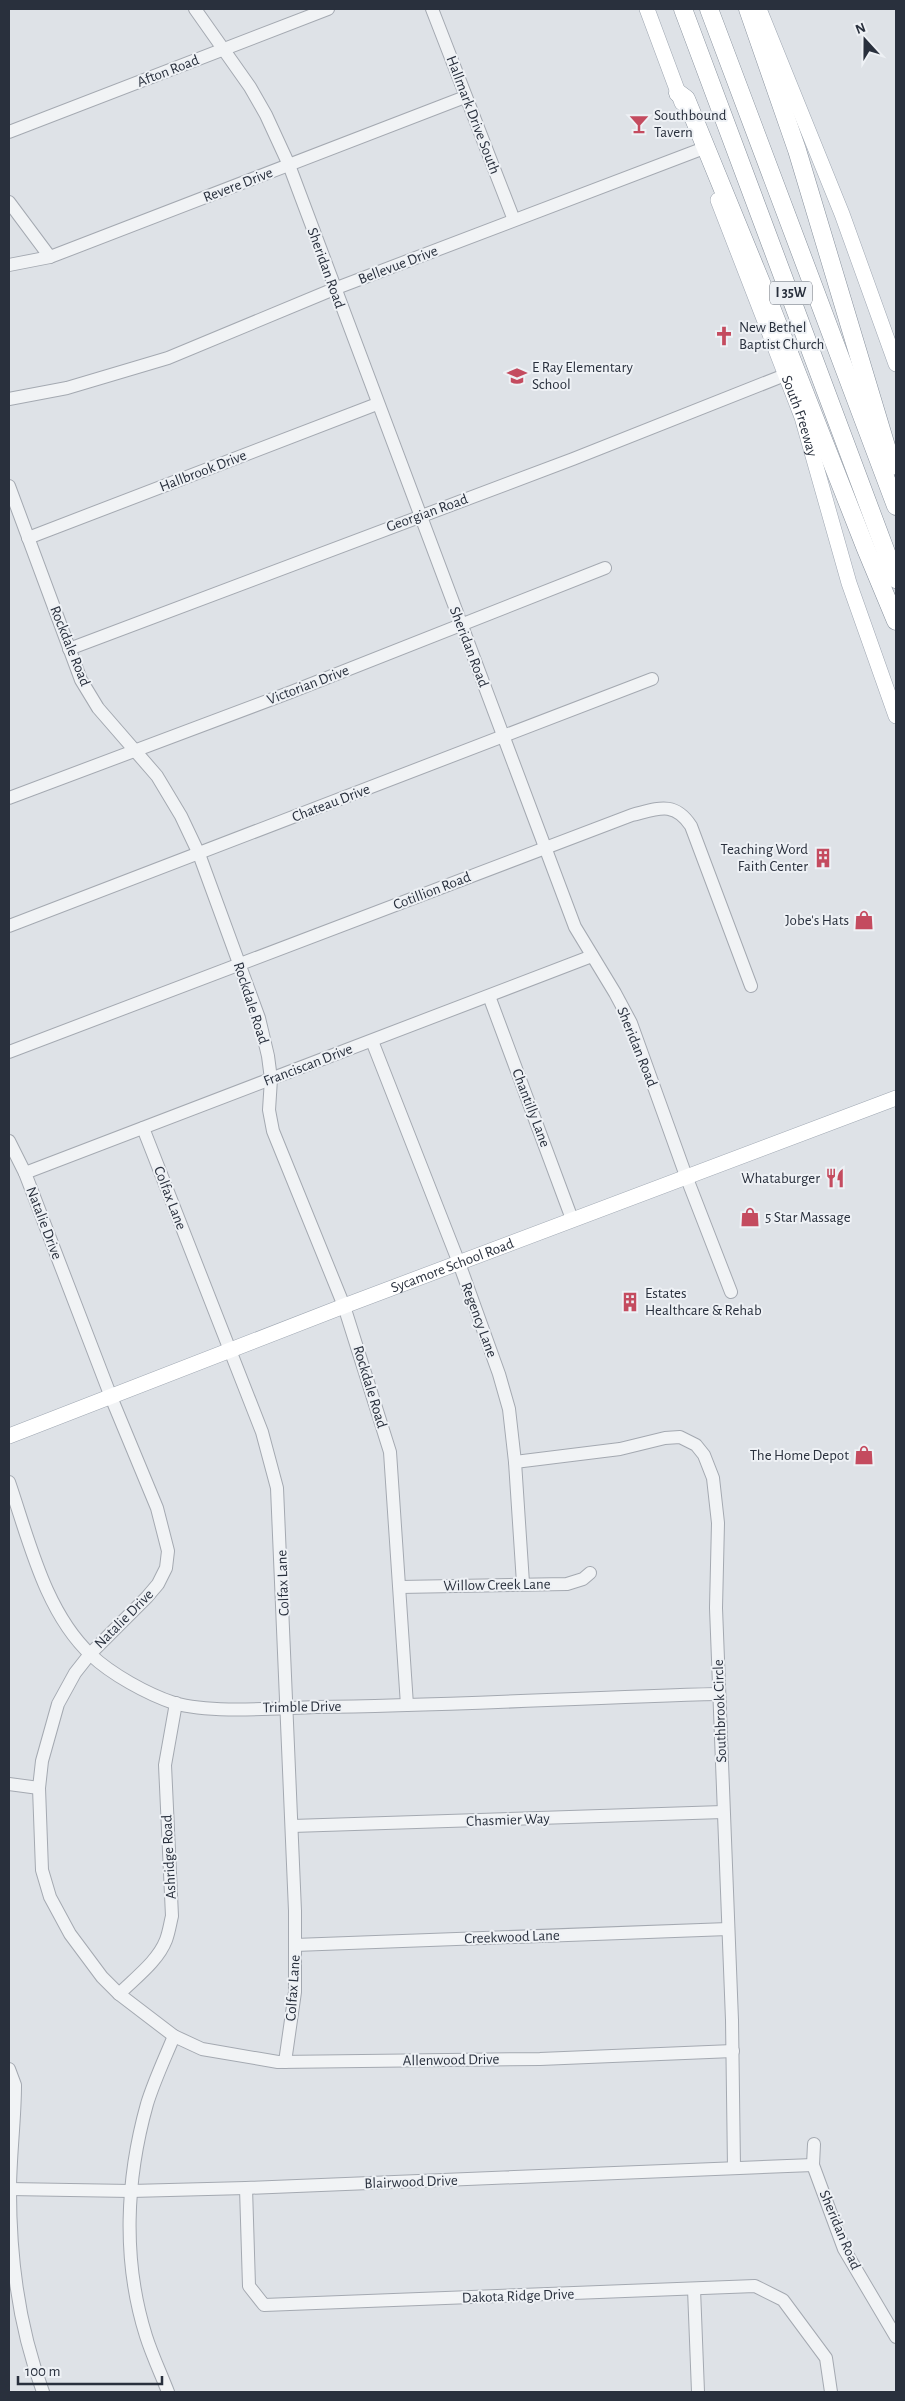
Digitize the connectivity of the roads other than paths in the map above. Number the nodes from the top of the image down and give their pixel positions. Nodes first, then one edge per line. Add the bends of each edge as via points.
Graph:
1 (195, 9) edge
2 (328, 9) edge
3 (432, 9) edge
4 (647, 9) edge
5 (683, 9) edge
6 (709, 9) edge
7 (748, 9) edge
8 (759, 9) edge
9 (224, 49) junction
10 (678, 93) junction
11 (465, 97) junction
12 (9, 132) edge
13 (699, 150) junction
14 (289, 166) junction
15 (9, 202) edge
16 (514, 220) junction
17 (50, 258) junction
18 (9, 265) edge
19 (334, 289) junction
20 (896, 364) edge
21 (785, 375) junction
22 (9, 399) edge
23 (377, 404) junction
24 (9, 486) edge
25 (896, 486) edge
26 (896, 506) edge
27 (419, 516) junction
28 (28, 538) junction
29 (605, 568) dead end
30 (896, 579) edge
31 (896, 621) edge
32 (461, 626) junction
33 (69, 649) junction
34 (652, 679) dead end
35 (896, 716) edge
36 (503, 738) junction
37 (136, 750) junction
38 (9, 798) edge
39 (544, 848) junction
40 (199, 854) junction
41 (9, 926) edge
42 (592, 956) junction
43 (239, 965) junction
44 (751, 986) dead end
45 (489, 996) junction
46 (372, 1041) junction
47 (9, 1052) edge
48 (271, 1079) junction
49 (896, 1098) edge
50 (143, 1128) junction
51 (9, 1141) edge
52 (25, 1173) junction
53 (686, 1176) junction
54 (572, 1219) junction
55 (459, 1262) junction
56 (731, 1292) dead end
57 (344, 1306) junction
58 (229, 1350) junction
59 (111, 1396) junction
60 (9, 1436) edge
61 (515, 1462) junction
62 (9, 1482) edge
63 (590, 1573) dead end
64 (523, 1583) junction
65 (400, 1587) junction
66 (90, 1654) junction
67 (719, 1694) junction
68 (176, 1703) junction
69 (407, 1705) junction
70 (288, 1708) junction
71 (9, 1784) edge
72 (39, 1788) junction
73 (723, 1812) junction
74 (292, 1826) junction
75 (728, 1929) junction
76 (295, 1945) junction
77 (119, 1994) junction
78 (174, 2036) junction
79 (732, 2051) junction
80 (285, 2062) junction
81 (9, 2069) edge
82 (814, 2144) dead end
83 (813, 2165) junction
84 (734, 2167) junction
85 (246, 2188) junction
86 (9, 2189) edge
87 (131, 2190) junction
88 (694, 2289) junction
89 (896, 2337) edge
90 (43, 2392) edge
91 (168, 2392) edge
92 (698, 2392) edge
93 (831, 2392) edge

1 - 9 street, Sheridan Road
2 - 9 street, Afton Road
3 - 11 street, Hallmark Drive South
4 - 10 main road, South Freeway
5 - 30 highway, I 35W
6 - 26 highway, I 35W
7 - 25 highway via 797,150
8 - 20 main road via 842,214
9 - 12 street, Afton Road
9 - 14 street, Sheridan Road via 262,108
10 - 13 main road, South Freeway
10 - 31 highway via 686,100
11 - 14 street, Revere Drive
11 - 16 street, Hallmark Drive South
13 - 16 street, Bellevue Drive
13 - 21 main road, South Freeway
14 - 17 street, Revere Drive
14 - 19 street, Sheridan Road
15 - 17 street
16 - 19 street, Bellevue Drive
17 - 18 street, Revere Drive
19 - 22 street, Bellevue Drive via 168,358 75,385
19 - 23 street, Sheridan Road
21 - 27 street, Georgian Road
21 - 35 main road, South Freeway via 802,416 857,608
23 - 27 street, Sheridan Road
23 - 28 street, Hallbrook Drive
24 - 28 street, Rockdale Road
27 - 32 street, Sheridan Road
27 - 33 street, Georgian Road
28 - 33 street, Rockdale Road
29 - 32 street, Victorian Drive
32 - 36 street, Sheridan Road
32 - 37 street, Victorian Drive
33 - 37 street, Rockdale Road via 89,695
34 - 36 street, Chateau Drive
36 - 39 street, Sheridan Road
36 - 40 street, Chateau Drive
37 - 38 street, Victorian Drive
37 - 40 street, Rockdale Road via 157,776
39 - 42 street, Sheridan Road via 574,927
39 - 43 street, Cotillion Road
39 - 44 street, Cotillion Road via 632,815 671,808 684,815 702,851
40 - 41 street, Chateau Drive
40 - 43 street, Rockdale Road
42 - 45 street, Franciscan Drive
42 - 53 street, Sheridan Road via 631,1024
43 - 47 street, Cotillion Road
43 - 48 street, Rockdale Road via 259,1018
45 - 46 street, Franciscan Drive
45 - 54 street, Chantilly Lane
46 - 48 street, Franciscan Drive
46 - 55 street, Regency Lane
48 - 50 street, Franciscan Drive
48 - 57 street, Rockdale Road via 269,1110 273,1131
49 - 53 main road, Sycamore School Road
50 - 52 street, Franciscan Drive
50 - 58 street, Colfax Lane
51 - 52 street, Natalie Drive
52 - 59 street, Natalie Drive
53 - 54 main road, Sycamore School Road
53 - 56 street, Sheridan Road
54 - 55 main road, Sycamore School Road
55 - 57 main road, Sycamore School Road
55 - 61 street, Regency Lane via 509,1409
57 - 58 main road, Sycamore School Road
57 - 65 street, Rockdale Road via 390,1452
58 - 59 main road, Sycamore School Road
58 - 70 street, Colfax Lane via 262,1432 277,1488
59 - 60 main road, Sycamore School Road
59 - 66 street, Natalie Drive via 157,1508 168,1551 166,1568 158,1584
61 - 64 street, Regency Lane
61 - 67 street, Southbrook Circle via 620,1449 666,1438 680,1437 696,1445 710,1466 717,1496
62 - 66 street, Trimble Drive via 54,1602 75,1639
63 - 64 street, Willow Creek Lane via 567,1584
64 - 65 street, Willow Creek Lane
65 - 69 street, Rockdale Road
66 - 68 street, Trimble Drive via 130,1682
66 - 72 street, Natalie Drive via 58,1704 45,1743
67 - 69 street, Trimble Drive
67 - 73 street, Southbrook Circle
68 - 70 street, Trimble Drive via 209,1708
68 - 77 street, Ashridge Road via 164,1765 172,1916 166,1940 159,1952
69 - 70 street, Trimble Drive
70 - 74 street, Colfax Lane
71 - 72 street
72 - 77 street, Natalie Drive via 42,1870 50,1897 70,1934
73 - 74 street, Chasmier Way
73 - 75 street, Southbrook Circle
74 - 76 street, Colfax Lane
75 - 76 street, Creekwood Lane
75 - 79 street, Southbrook Circle
76 - 80 street, Colfax Lane via 295,1992
77 - 78 street, Natalie Drive
78 - 80 street, Allenwood Drive via 202,2049
78 - 87 street via 148,2102
79 - 80 street, Allenwood Drive
79 - 84 street, Southbrook Circle
81 - 86 street via 15,2084
82 - 83 street, Sheridan Road
83 - 84 street, Blairwood Drive
83 - 89 street, Sheridan Road via 844,2249
84 - 85 street, Blairwood Drive
85 - 87 street, Blairwood Drive
85 - 88 street, Dakota Ridge Drive via 249,2286 264,2305
86 - 87 street, Blairwood Drive
86 - 90 street via 17,2295 33,2367
87 - 91 street via 128,2236 135,2283 146,2335
88 - 92 street
88 - 93 street, Dakota Ridge Drive via 755,2286 782,2300 826,2358

